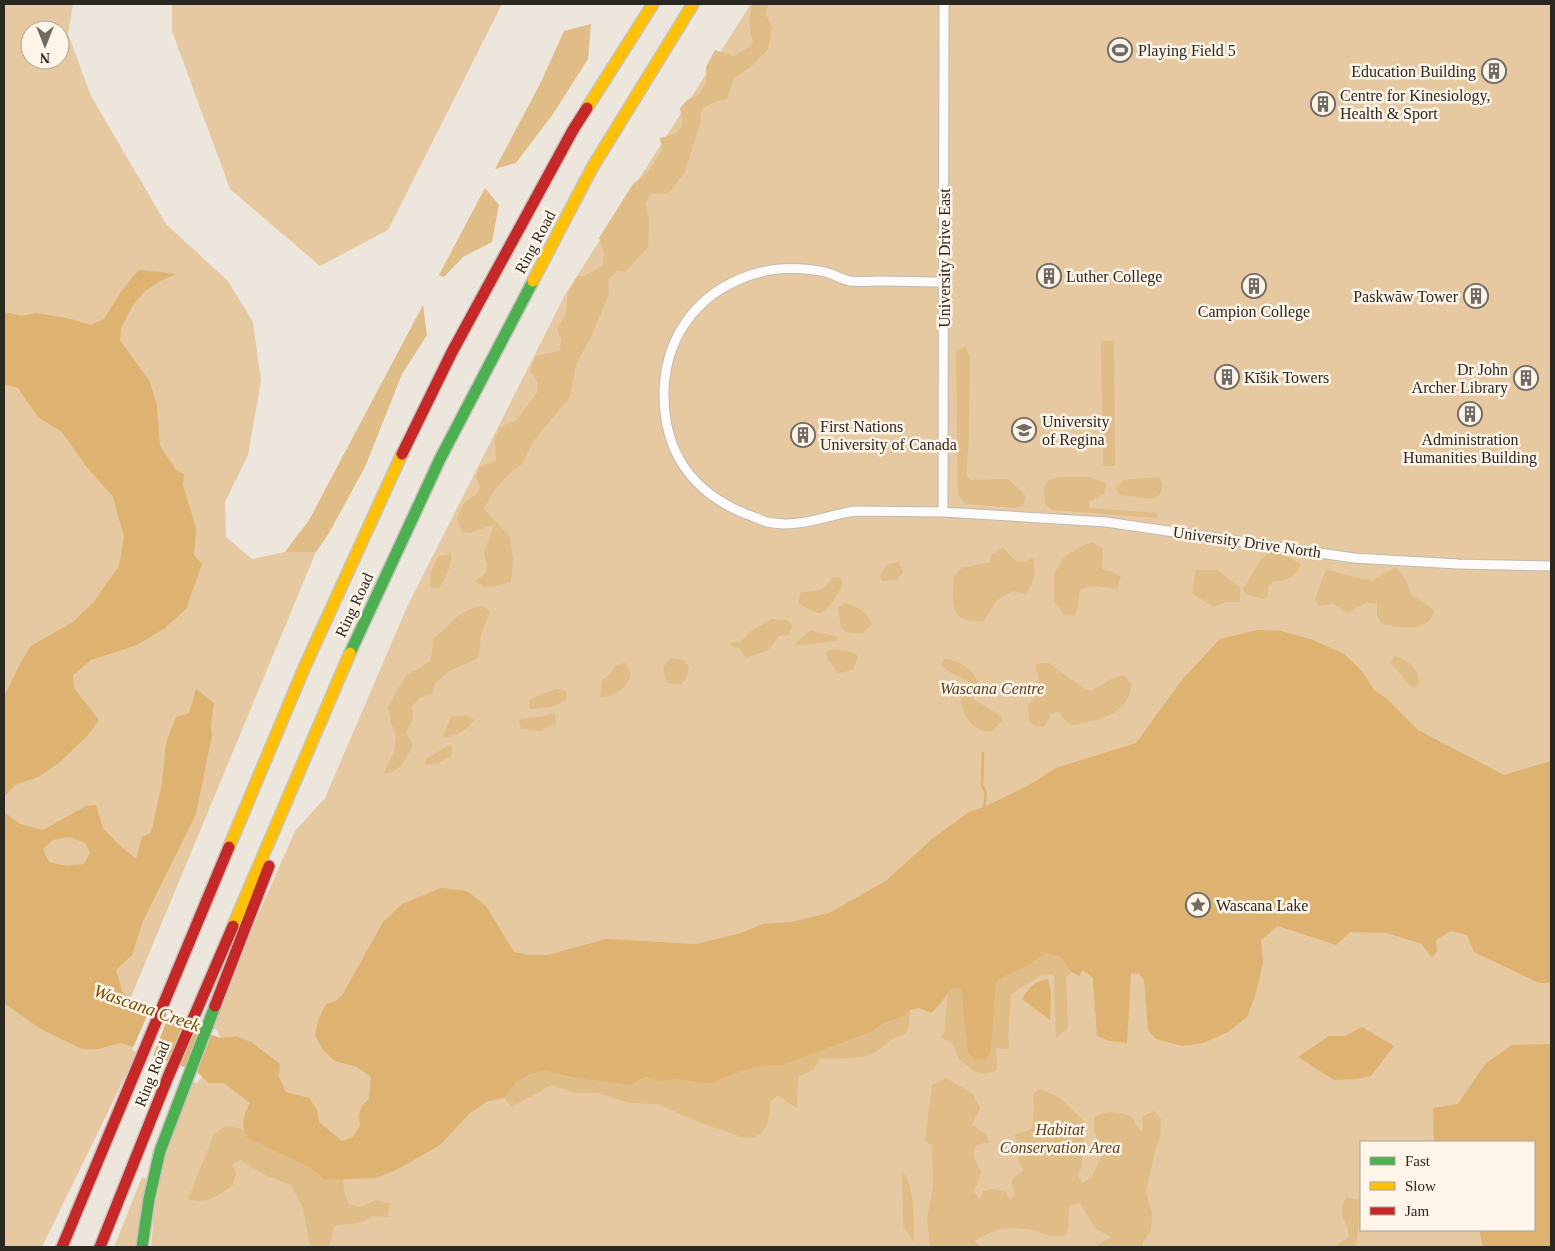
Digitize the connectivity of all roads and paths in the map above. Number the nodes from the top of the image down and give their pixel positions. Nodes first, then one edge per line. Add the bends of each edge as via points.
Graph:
1 (653, 4) edge
2 (692, 4) edge
3 (944, 4) edge
4 (944, 282) junction
5 (943, 512) junction
6 (1551, 566) edge
7 (358, 635) junction
8 (105, 1144) junction
9 (53, 1247) edge
10 (62, 1247) edge
11 (100, 1247) edge
12 (142, 1247) edge

1 - 8 highway, Ring Road via 573,130 452,352 407,443 305,666
2 - 7 highway, Ring Road via 592,168 440,459
3 - 4 street, University Drive East
4 - 5 street, University Drive East
4 - 5 street, University Drive North via 850,281 824,272 787,268 761,272 734,282 696,308 682,328 668,360 664,403 671,443 680,462 699,484 720,502 767,522 811,522 856,511
5 - 6 street, University Drive North via 1106,522 1354,558
7 - 11 highway, Ring Road via 194,1015
7 - 12 highway via 160,1151 152,1177
8 - 9 highway
8 - 10 highway, Ring Road

